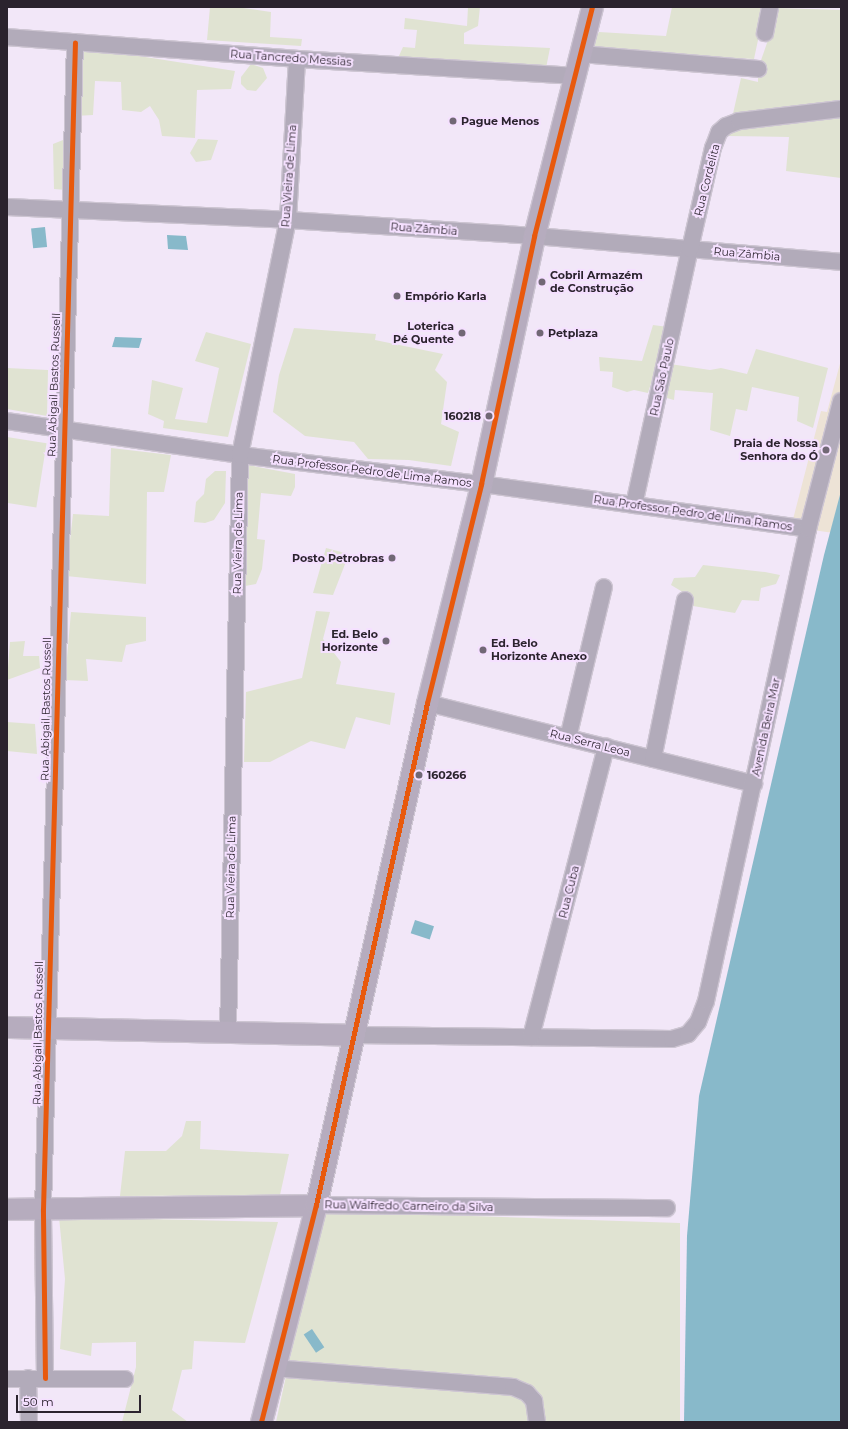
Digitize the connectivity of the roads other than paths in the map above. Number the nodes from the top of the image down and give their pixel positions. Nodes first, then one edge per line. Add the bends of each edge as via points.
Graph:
1 (592, 7) edge
2 (770, 7) edge
3 (765, 33) dead end
4 (7, 37) edge
5 (75, 42) junction
6 (589, 54) junction
7 (296, 59) junction
8 (758, 69) dead end
9 (576, 76) junction
10 (841, 109) edge
11 (7, 207) edge
12 (68, 211) junction
13 (288, 220) junction
14 (534, 236) junction
15 (690, 249) junction
16 (841, 262) edge
17 (841, 401) edge
18 (7, 421) edge
19 (62, 429) junction
20 (240, 455) junction
21 (481, 484) junction
22 (634, 505) junction
23 (808, 529) junction
24 (604, 586) dead end
25 (685, 600) dead end
26 (427, 703) junction
27 (568, 738) junction
28 (606, 747) junction
29 (653, 759) junction
30 (754, 784) junction
31 (7, 1027) edge
32 (48, 1028) junction
33 (228, 1032) junction
34 (354, 1035) junction
35 (531, 1037) junction
36 (316, 1205) junction
37 (667, 1208) dead end
38 (7, 1209) edge
39 (43, 1209) junction
40 (273, 1368) junction
41 (28, 1378) junction
42 (45, 1378) junction
43 (7, 1379) edge
44 (125, 1380) dead end
45 (29, 1422) edge
46 (261, 1422) edge
47 (537, 1422) edge

1 - 6 main road
2 - 3 street
4 - 5 street, Rua Tancredo Messias
5 - 7 street, Rua Tancredo Messias
5 - 12 street, Rua Abigail Bastos Russell
6 - 8 street
6 - 9 main road
7 - 9 street, Rua Tancredo Messias
7 - 13 street, Rua Vieira de Lima
9 - 14 main road
10 - 15 street, Rua Cordelita via 738,121 719,132
11 - 12 street, Rua Zâmbia
12 - 13 street, Rua Zâmbia
12 - 19 street, Rua Abigail Bastos Russell
13 - 14 street, Rua Zâmbia
13 - 20 street, Rua Vieira de Lima
14 - 15 street, Rua Zâmbia
14 - 21 main road
15 - 16 street, Rua Zâmbia
15 - 22 street, Rua São Paulo
17 - 23 street, Avenida Beira Mar
18 - 19 street, Rua Professor Pedro de Lima Ramos
19 - 20 street, Rua Professor Pedro de Lima Ramos
19 - 32 street, Rua Abigail Bastos Russell
20 - 21 street, Rua Professor Pedro de Lima Ramos
20 - 33 street, Rua Vieira de Lima
21 - 22 street, Rua Professor Pedro de Lima Ramos
21 - 26 main road
22 - 23 street, Rua Professor Pedro de Lima Ramos
23 - 30 street, Avenida Beira Mar
24 - 27 street
25 - 29 street
26 - 27 street, Rua Serra Leoa
26 - 34 main road
27 - 28 street, Rua Serra Leoa
28 - 29 street, Rua Serra Leoa
28 - 35 street, Rua Cuba
29 - 30 street, Rua Serra Leoa
30 - 35 street, Avenida Beira Mar via 706,1001 698,1022 688,1034 672,1039
31 - 32 main road
32 - 33 main road
32 - 39 street, Rua Abigail Bastos Russell
33 - 34 main road
34 - 35 street
34 - 36 main road
36 - 37 street, Rua Walfredo Carneiro da Silva
36 - 39 main road, Rua Walfredo Carneiro da Silva
36 - 40 main road
38 - 39 main road, Rua Walfredo Carneiro da Silva
39 - 42 street, Rua Abigail Bastos Russell
40 - 46 main road
40 - 47 street via 513,1387 527,1393 534,1401
41 - 42 street
41 - 43 street
41 - 45 street
42 - 44 street

